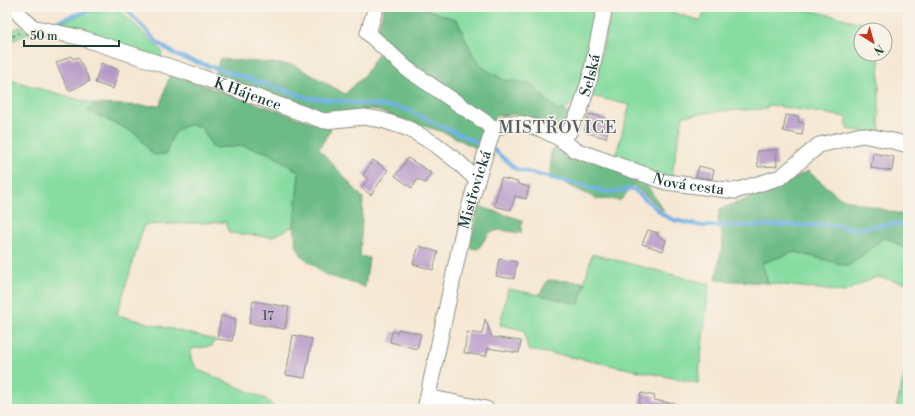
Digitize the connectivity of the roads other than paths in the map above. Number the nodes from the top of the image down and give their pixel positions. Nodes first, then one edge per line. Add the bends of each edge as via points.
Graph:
1 (14, 7) edge
2 (376, 7) edge
3 (605, 7) edge
4 (559, 138) junction
5 (490, 141) junction
6 (908, 145) edge
7 (477, 180) junction
8 (426, 403) edge
9 (486, 409) edge

1 - 7 street, K Hájence via 32,27 82,38 324,121 364,118 382,120 409,129 435,144
2 - 5 street, Mistřovická via 368,32 407,69 485,122
3 - 4 street, Selská via 590,78 580,110 569,132
4 - 5 street via 525,124 507,123
4 - 6 street, Nová cesta via 575,150 666,182 735,191 781,177 819,145 862,135
5 - 7 street, Mistřovická
7 - 8 street, Mistřovická via 465,222
8 - 9 street

